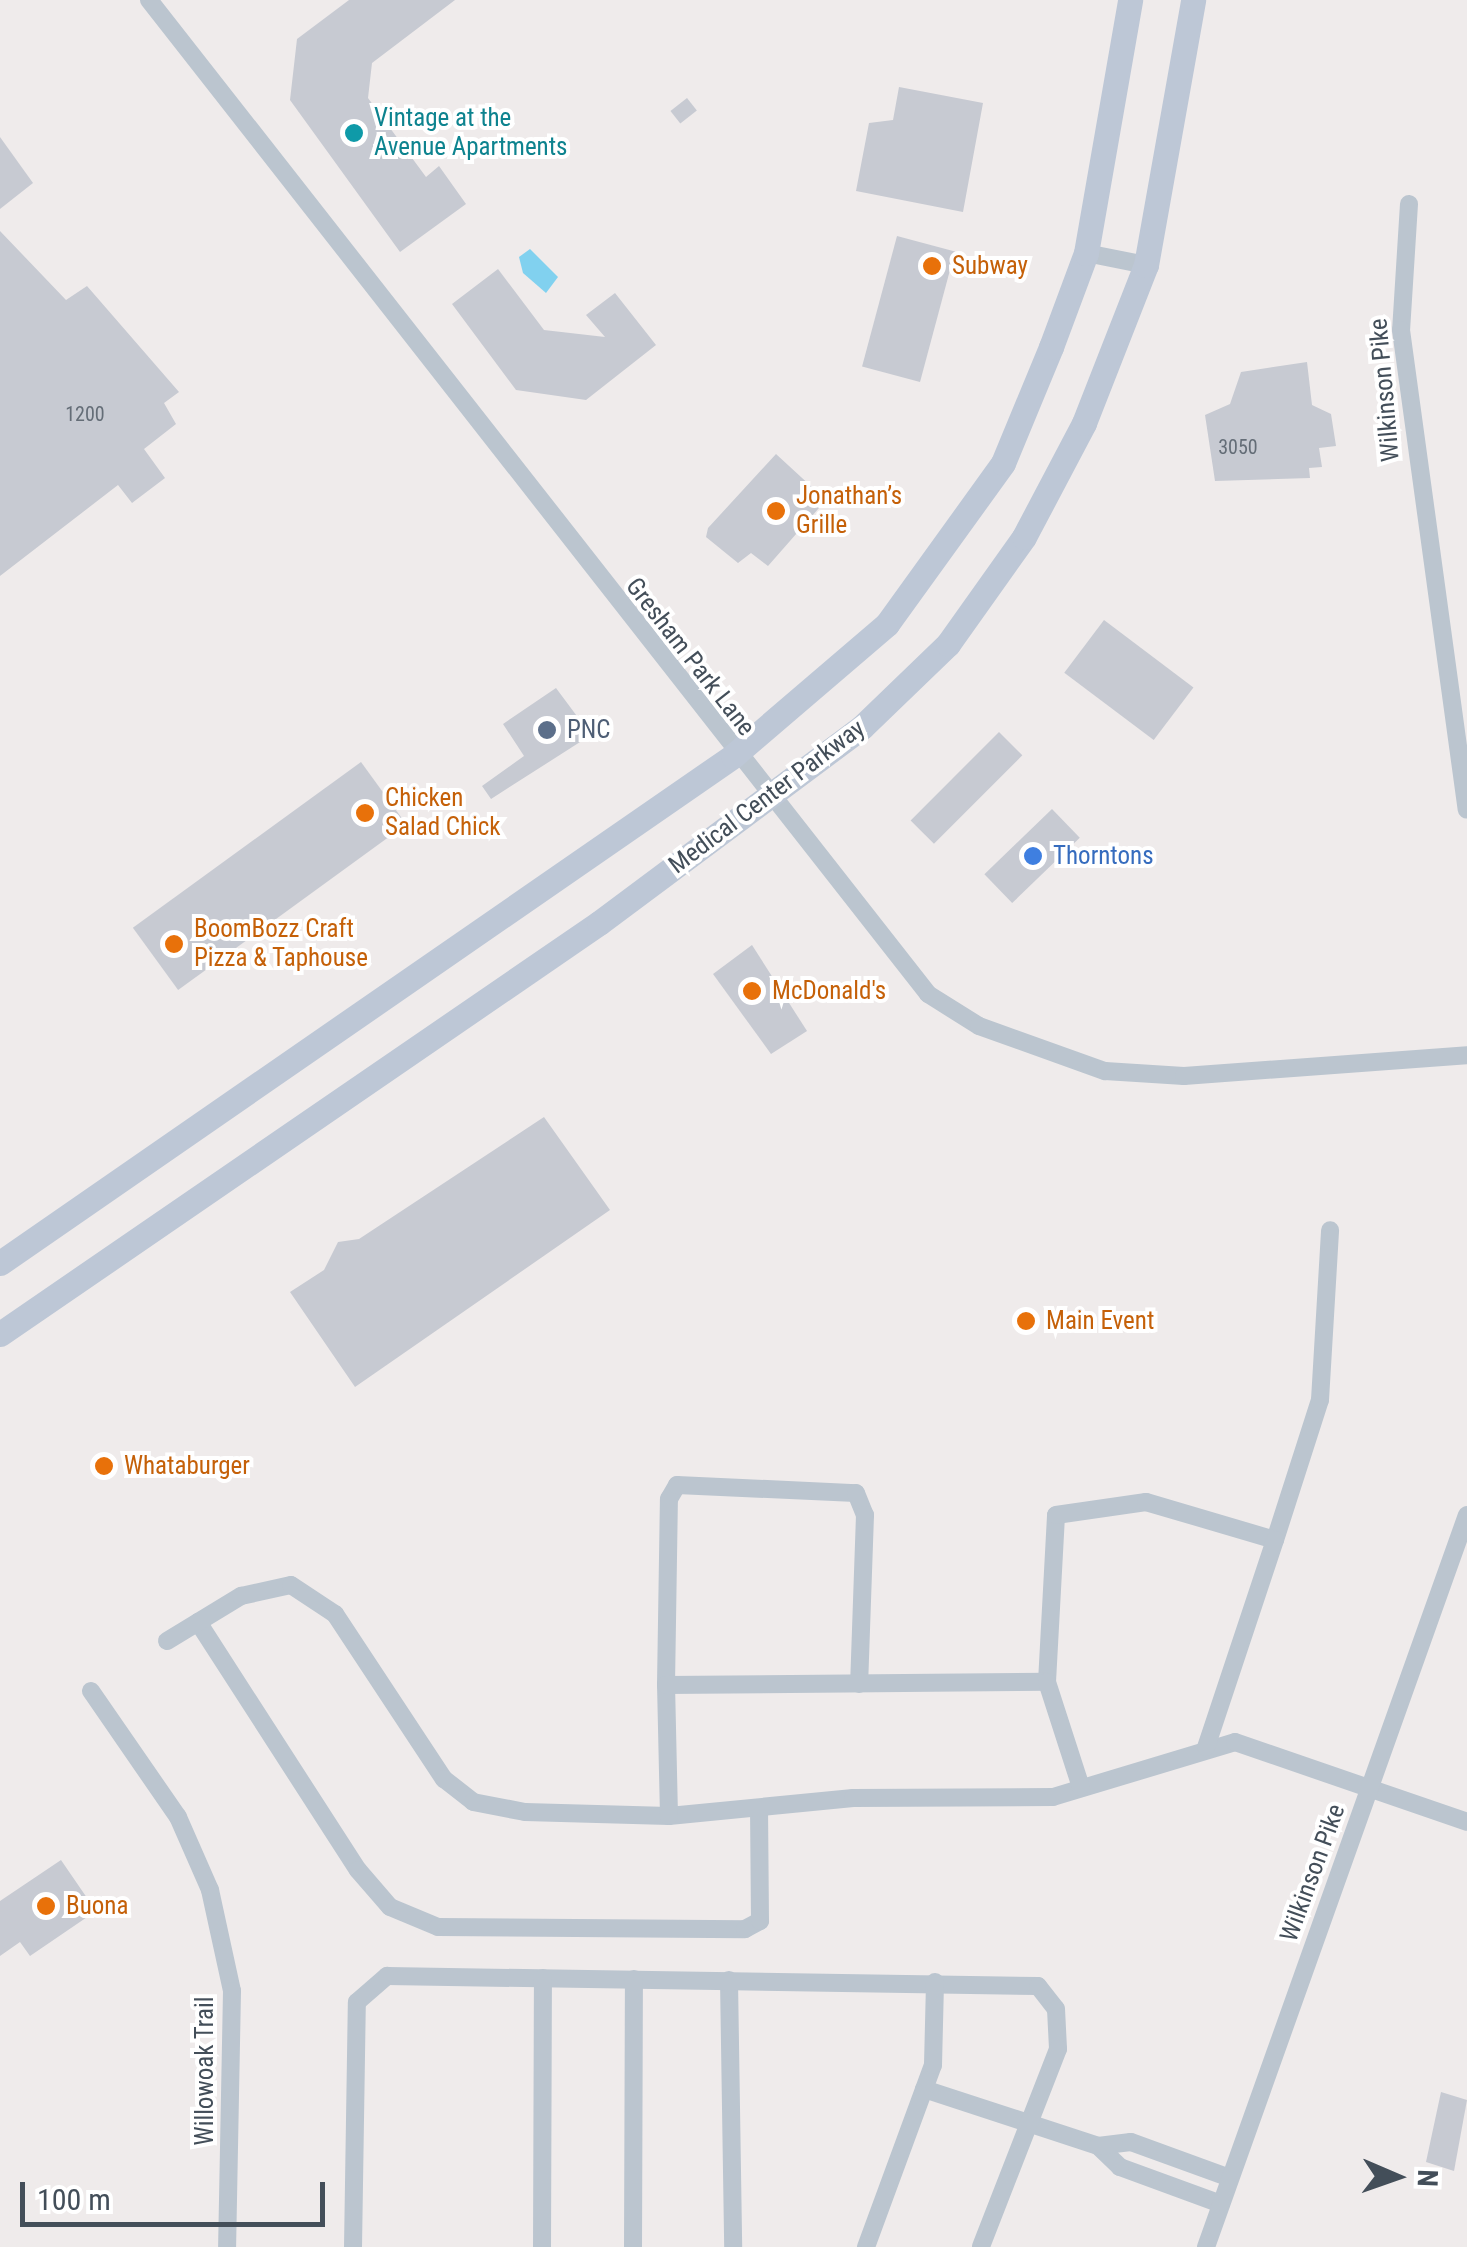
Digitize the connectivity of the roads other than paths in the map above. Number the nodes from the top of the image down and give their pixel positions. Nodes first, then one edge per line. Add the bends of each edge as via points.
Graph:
1 (149, 0) edge
2 (1130, 0) edge
3 (1194, 0) edge
4 (1409, 204) dead end
5 (1086, 252) junction
6 (1146, 265) junction
7 (734, 756) junction
8 (777, 792) junction
9 (1467, 809) edge
10 (1467, 1055) edge
11 (1330, 1230) dead end
12 (0, 1262) edge
13 (0, 1334) edge
14 (1467, 1515) edge
15 (1275, 1540) junction
16 (198, 1622) junction
17 (167, 1641) dead end
18 (1046, 1682) junction
19 (859, 1684) junction
20 (666, 1685) junction
21 (91, 1691) dead end
22 (1206, 1747) junction
23 (1371, 1785) junction
24 (1081, 1787) junction
25 (759, 1812) junction
26 (669, 1816) junction
27 (1467, 1822) edge
28 (543, 1978) junction
29 (634, 1979) junction
30 (730, 1980) junction
31 (935, 1982) junction
32 (924, 2089) junction
33 (1028, 2123) junction
34 (1098, 2146) junction
35 (1230, 2178) junction
36 (1221, 2204) junction
37 (227, 2247) edge
38 (353, 2247) edge
39 (542, 2247) edge
40 (632, 2247) edge
41 (733, 2247) edge
42 (866, 2247) edge
43 (981, 2247) edge
44 (1206, 2247) edge

1 - 7 street, Gresham Park Lane
2 - 5 main road, Medical Center Parkway
3 - 6 main road, Medical Center Parkway
4 - 9 street, Wilkinson Pike via 1401,330
5 - 6 street
5 - 7 main road, Medical Center Parkway via 1002,463 963,527 874,638
6 - 8 main road, Medical Center Parkway via 1084,424 1024,537 948,644
7 - 8 street, Gresham Park Lane
7 - 12 main road, Medical Center Parkway
8 - 10 street, Gresham Park Lane via 928,994 1039,1052 1105,1070 1184,1076
8 - 13 main road, Medical Center Parkway
11 - 15 street via 1320,1400
14 - 23 street, Wilkinson Pike
15 - 18 street via 1146,1502 1056,1516
15 - 22 street
16 - 17 street
16 - 25 street via 358,1870 390,1906 438,1927 745,1929 760,1921
16 - 26 street via 241,1596 292,1585 335,1614 444,1779 474,1802
18 - 19 street
18 - 24 street
19 - 20 street
19 - 20 street via 865,1515 856,1494 677,1485 669,1499
20 - 26 street
21 - 37 street, Willowoak Trail via 178,1817 210,1890 232,1992
22 - 23 street via 1235,1742
22 - 24 street
23 - 27 street
23 - 35 street, Wilkinson Pike
24 - 25 street via 1054,1797 853,1798
25 - 26 street
28 - 29 street
28 - 38 street via 387,1976 365,1988 356,2016
28 - 39 street
29 - 30 street
29 - 40 street
30 - 31 street
30 - 41 street
31 - 32 street
31 - 33 street via 1023,1981 1048,1996 1058,2049
32 - 33 street
32 - 42 street
33 - 34 street
33 - 43 street
34 - 35 street via 1131,2142
34 - 36 street via 1120,2167
35 - 36 street, Wilkinson Pike
36 - 44 street, Wilkinson Pike

